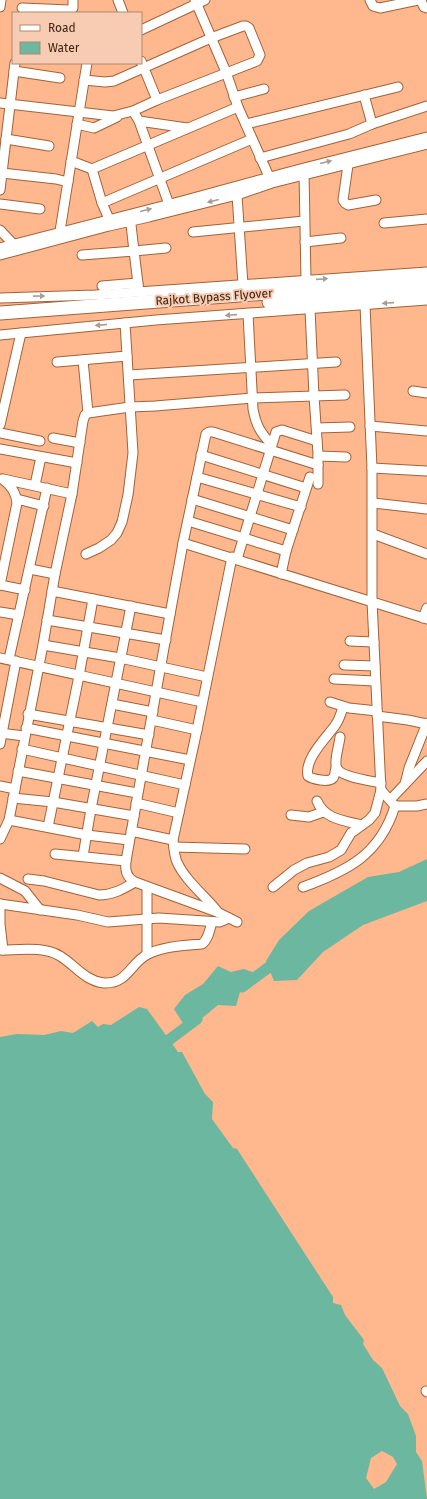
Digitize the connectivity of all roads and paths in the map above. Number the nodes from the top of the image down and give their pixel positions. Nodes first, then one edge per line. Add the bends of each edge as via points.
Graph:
1 (1, 0) edge
2 (73, 0) edge
3 (118, 0) edge
4 (370, 0) edge
5 (199, 1) edge
6 (0, 6) edge
7 (22, 7) edge
8 (427, 8) edge
9 (123, 12) edge
10 (142, 30) edge
11 (211, 38) junction
12 (87, 64) edge
13 (142, 65) edge
14 (15, 67) edge
15 (226, 72) junction
16 (60, 78) dead end
17 (84, 80) junction
18 (398, 86) dead end
19 (264, 89) dead end
20 (364, 95) junction
21 (234, 97) junction
22 (157, 100) junction
23 (0, 103) edge
24 (11, 104) junction
25 (427, 106) edge
26 (238, 107) junction
27 (133, 111) junction
28 (79, 112) junction
29 (122, 114) junction
30 (139, 121) junction
31 (77, 124) junction
32 (246, 124) junction
33 (372, 124) junction
34 (188, 129) junction
35 (427, 137) edge
36 (6, 139) junction
37 (252, 139) junction
38 (427, 144) edge
39 (148, 145) junction
40 (49, 146) dead end
41 (260, 158) junction
42 (71, 162) junction
43 (348, 164) junction
44 (92, 169) junction
45 (304, 172) junction
46 (2, 173) junction
47 (159, 179) junction
48 (271, 181) junction
49 (68, 182) junction
50 (0, 190) edge
51 (237, 195) junction
52 (376, 200) dead end
53 (102, 203) junction
54 (0, 204) edge
55 (170, 208) junction
56 (40, 209) dead end
57 (130, 218) junction
58 (109, 219) junction
59 (427, 219) edge
60 (304, 221) junction
61 (384, 223) dead end
62 (239, 228) junction
63 (0, 230) edge
64 (193, 232) dead end
65 (61, 235) junction
66 (341, 238) dead end
67 (305, 242) junction
68 (17, 247) junction
69 (0, 248) edge
70 (166, 248) dead end
71 (134, 251) junction
72 (82, 255) dead end
73 (0, 256) edge
74 (427, 272) edge
75 (306, 280) junction
76 (427, 281) edge
77 (243, 284) junction
78 (102, 286) dead end
79 (138, 288) junction
80 (427, 290) edge
81 (0, 298) edge
82 (427, 300) edge
83 (365, 305) junction
84 (310, 309) junction
85 (0, 313) edge
86 (43, 314) junction
87 (248, 314) junction
88 (0, 322) edge
89 (125, 323) junction
90 (21, 333) junction
91 (0, 335) edge
92 (128, 356) junction
93 (83, 360) junction
94 (57, 362) dead end
95 (313, 362) junction
96 (336, 362) dead end
97 (251, 367) junction
98 (129, 375) junction
99 (413, 392) dead end
100 (427, 393) edge
101 (345, 395) dead end
102 (314, 396) junction
103 (253, 398) junction
104 (130, 407) junction
105 (88, 412) junction
106 (0, 425) edge
107 (370, 426) junction
108 (350, 427) dead end
109 (316, 428) junction
110 (427, 431) edge
111 (0, 433) edge
112 (53, 438) dead end
113 (40, 441) dead end
114 (317, 441) junction
115 (80, 443) junction
116 (270, 447) junction
117 (0, 449) edge
118 (202, 455) junction
119 (41, 457) junction
120 (346, 457) dead end
121 (318, 461) junction
122 (77, 463) junction
123 (372, 468) junction
124 (427, 471) edge
125 (263, 474) junction
126 (197, 477) junction
127 (310, 477) dead end
128 (1, 478) edge
129 (318, 484) dead end
130 (35, 485) junction
131 (47, 488) junction
132 (306, 488) junction
133 (72, 494) junction
134 (257, 495) junction
135 (17, 499) junction
136 (192, 500) junction
137 (373, 503) junction
138 (44, 506) junction
139 (300, 507) junction
140 (427, 509) edge
141 (250, 516) junction
142 (188, 521) junction
143 (293, 530) junction
144 (372, 534) junction
145 (243, 539) junction
146 (183, 543) junction
147 (286, 551) junction
148 (86, 554) dead end
149 (427, 554) edge
150 (235, 558) junction
151 (2, 566) edge
152 (30, 570) junction
153 (55, 574) junction
154 (281, 574) junction
155 (0, 585) edge
156 (25, 590) junction
157 (52, 591) junction
158 (93, 599) junction
159 (372, 601) junction
160 (131, 606) junction
161 (427, 608) edge
162 (0, 612) edge
163 (170, 614) junction
164 (19, 615) junction
165 (425, 619) edge
166 (47, 620) junction
167 (88, 627) junction
168 (125, 633) junction
169 (166, 640) junction
170 (350, 642) dead end
171 (374, 642) junction
172 (43, 645) junction
173 (83, 651) junction
174 (120, 658) junction
175 (8, 659) edge
176 (344, 665) dead end
177 (375, 666) junction
178 (38, 667) junction
179 (161, 668) junction
180 (79, 676) junction
181 (207, 677) junction
182 (334, 679) dead end
183 (375, 681) junction
184 (116, 683) junction
185 (156, 692) junction
186 (202, 702) junction
187 (330, 702) dead end
188 (112, 704) junction
189 (343, 707) junction
190 (28, 714) junction
191 (377, 714) junction
192 (152, 716) junction
193 (70, 721) junction
194 (427, 724) edge
195 (107, 727) junction
196 (197, 730) junction
197 (25, 732) junction
198 (1, 733) edge
199 (67, 735) junction
200 (149, 735) junction
201 (340, 737) dead end
202 (104, 743) junction
203 (0, 744) edge
204 (22, 749) junction
205 (146, 750) junction
206 (62, 758) junction
207 (190, 760) junction
208 (427, 762) edge
209 (100, 766) junction
210 (336, 768) junction
211 (18, 771) junction
212 (141, 776) junction
213 (58, 778) junction
214 (405, 784) junction
215 (185, 785) junction
216 (0, 786) edge
217 (96, 786) junction
218 (381, 786) junction
219 (14, 793) junction
220 (137, 793) junction
221 (317, 801) dead end
222 (53, 802) junction
223 (136, 803) junction
224 (393, 803) junction
225 (427, 804) edge
226 (91, 810) junction
227 (323, 812) junction
228 (179, 813) junction
229 (291, 815) dead end
230 (134, 816) junction
231 (9, 820) junction
232 (362, 825) junction
233 (48, 827) junction
234 (87, 835) junction
235 (130, 836) junction
236 (0, 839) edge
237 (173, 844) junction
238 (244, 850) dead end
239 (55, 854) dead end
240 (83, 856) junction
241 (126, 860) junction
242 (0, 878) edge
243 (28, 879) dead end
244 (135, 882) junction
245 (147, 887) junction
246 (273, 887) dead end
247 (303, 887) dead end
248 (0, 904) edge
249 (40, 910) junction
250 (217, 912) junction
251 (146, 919) junction
252 (212, 922) junction
253 (1, 950) edge
254 (147, 954) junction

1 - 6 street
2 - 7 street via 73,8 70,10
3 - 9 street
4 - 8 street via 373,6 380,8 418,0
5 - 10 street
5 - 11 street
11 - 13 street
11 - 15 street
11 - 15 street via 246,26 258,50 260,55 257,61
12 - 17 street
13 - 17 street via 109,82
13 - 22 street
14 - 16 street
14 - 24 street
15 - 21 street
15 - 22 street
17 - 28 street
18 - 20 street
19 - 21 street
20 - 32 street
20 - 33 street
21 - 26 street
22 - 27 street
23 - 24 street
24 - 28 street
24 - 36 street
25 - 33 street
26 - 32 street
26 - 34 street
27 - 29 street
27 - 30 street
28 - 29 street via 107,116
28 - 31 street
29 - 31 street via 94,128
30 - 34 street
30 - 39 street
31 - 42 street
32 - 37 street
33 - 41 street via 349,134
34 - 39 street
45 -> 35 street
36 - 40 street
36 - 46 street
37 - 41 street
37 - 47 street
38 - 43 street
39 - 44 street
39 - 47 street
41 - 48 street
42 - 44 street
42 - 49 street
43 - 45 street
43 - 52 street via 344,203 348,205
44 - 53 street
45 - 48 street
45 - 60 street
46 - 49 street
46 - 50 street
47 - 53 street
47 - 55 street
48 - 51 street
48 - 55 street
49 - 65 street
51 -> 55 street
51 - 62 street
53 - 58 street
54 - 56 street
55 - 57 street
57 - 58 street
57 - 65 street via 109,226
57 - 71 street
58 - 65 street
59 - 61 street
60 - 62 street
60 - 67 street
62 - 64 street
62 - 77 street
63 - 68 street
65 - 68 street
66 - 67 street
67 - 75 street
68 - 69 street
68 - 73 street
70 - 71 street
71 - 72 street
71 - 79 street
75 -> 74 street
75 - 77 street
76 - 86 highway, Rajkot Bypass Flyover
77 - 79 street
78 - 79 street
81 -> 79 street via 95,296
80 - 86 highway, Rajkot Bypass Flyover
82 -> 83 street
83 - 84 street
83 - 107 street
84 - 87 street
84 - 95 street
85 - 86 highway, Rajkot Bypass Flyover
86 - 88 highway, Rajkot Bypass Flyover
87 -> 89 street
87 - 97 street
89 -> 90 street
89 - 92 street
90 - 91 street
90 - 106 street
92 - 93 street
92 - 98 street
93 - 94 street
93 - 105 street
95 - 96 street
95 - 97 street
95 - 102 street
97 - 98 street
97 - 103 street
98 - 104 street
99 - 100 street
101 - 102 street
102 - 103 street
102 - 109 street
103 - 104 street
103 - 116 street via 256,423
104 - 105 street
104 - 148 street via 133,453 122,522 111,540
105 - 115 street via 83,421
107 - 110 street
107 - 123 street
108 - 109 street
109 - 114 street
111 - 113 street
112 - 115 street
114 - 116 street via 278,430
114 - 121 street
115 - 122 street
116 - 118 street via 209,432 206,434
116 - 121 street
116 - 125 street
117 - 119 street
118 - 125 street
118 - 126 street
119 - 122 street
119 - 130 street
120 - 121 street
121 - 129 street
122 - 133 street
123 - 124 street
123 - 137 street
125 - 132 street
125 - 134 street
126 - 134 street
126 - 136 street
127 - 132 street
128 - 130 street
128 - 135 street via 11,486
130 - 131 street
131 - 133 street
131 - 138 street
132 - 139 street
133 - 153 street
134 - 139 street
134 - 141 street
135 - 138 street
135 - 151 street
136 - 141 street
136 - 142 street
137 - 140 street
137 - 144 street
138 - 152 street
139 - 143 street
141 - 143 street
141 - 145 street
142 - 145 street
142 - 146 street
143 - 147 street
144 - 149 street
144 - 159 street
145 - 147 street
145 - 150 street
146 - 150 street
146 - 163 street
147 - 154 street
150 - 154 street
150 - 181 street
151 - 155 street
152 - 153 street
152 - 156 street
153 - 157 street
154 - 159 street
155 - 156 street
156 - 164 street
157 - 158 street
157 - 166 street
158 - 160 street
158 - 167 street
159 - 165 street
159 - 171 street
160 - 163 street
160 - 168 street
161 - 165 street
162 - 164 street
163 - 169 street
164 - 175 street
166 - 167 street
166 - 172 street
167 - 168 street
167 - 173 street
168 - 169 street
168 - 174 street
169 - 179 street
170 - 171 street
171 - 177 street
172 - 173 street
172 - 178 street
173 - 174 street
173 - 180 street
174 - 179 street
174 - 184 street
175 - 178 street
175 - 198 street
176 - 177 street
177 - 183 street
178 - 180 street
178 - 190 street
179 - 181 street
179 - 185 street
180 - 184 street
180 - 193 street
181 - 186 street
182 - 183 street
183 - 191 street
184 - 185 street
184 - 188 street
185 - 186 street
185 - 192 street
186 - 196 street
187 - 189 street
188 - 192 street
188 - 195 street
189 - 191 street
189 - 210 street via 339,719 315,752 307,773 311,778 330,780
190 - 193 street
190 - 197 street
191 - 194 street
191 - 218 street
192 - 196 street
192 - 200 street
193 - 195 street
193 - 199 street
194 - 214 street via 408,768
195 - 200 street
195 - 202 street
196 - 207 street
197 - 198 street
197 - 199 street
197 - 204 street
198 - 203 street
199 - 202 street
199 - 206 street
200 - 205 street
201 - 210 street
202 - 205 street
202 - 209 street
204 - 206 street
204 - 211 street
205 - 207 street
205 - 212 street
206 - 209 street
206 - 213 street
207 - 215 street
208 - 214 street
209 - 212 street
209 - 217 street
210 - 218 street via 351,777
211 - 213 street
211 - 219 street
212 - 215 street
212 - 220 street
213 - 217 street
213 - 222 street
214 - 224 street
215 - 228 street
216 - 219 street
217 - 220 street
217 - 226 street
218 - 224 street
218 - 232 street via 375,813
219 - 222 street
219 - 231 street
220 - 223 street
221 - 227 street
222 - 226 street
222 - 233 street
223 - 228 street
223 - 230 street
224 - 225 street via 417,806
224 - 247 street via 386,828 378,843 362,858 347,869
226 - 230 street
226 - 234 street
227 - 229 street via 309,817
227 - 232 street
228 - 237 street
230 - 235 street
231 - 233 street
231 - 236 street
232 - 246 street via 351,833 346,844 336,854 294,870
233 - 234 street
234 - 235 street
234 - 240 street
235 - 237 street
235 - 241 street
237 - 238 street
237 - 250 street via 177,862
239 - 240 street
240 - 241 street
241 - 244 street via 127,875
242 - 249 street via 26,891
243 - 244 street via 99,895 120,891
244 - 245 street
245 - 250 street
245 - 251 street
248 - 249 street
248 - 253 street
249 - 251 street via 108,922
250 - 252 street via 233,920
251 - 252 street
251 - 254 street
252 - 254 street via 207,938 200,945 174,947
253 - 254 street via 52,952 86,977 105,983 123,978

